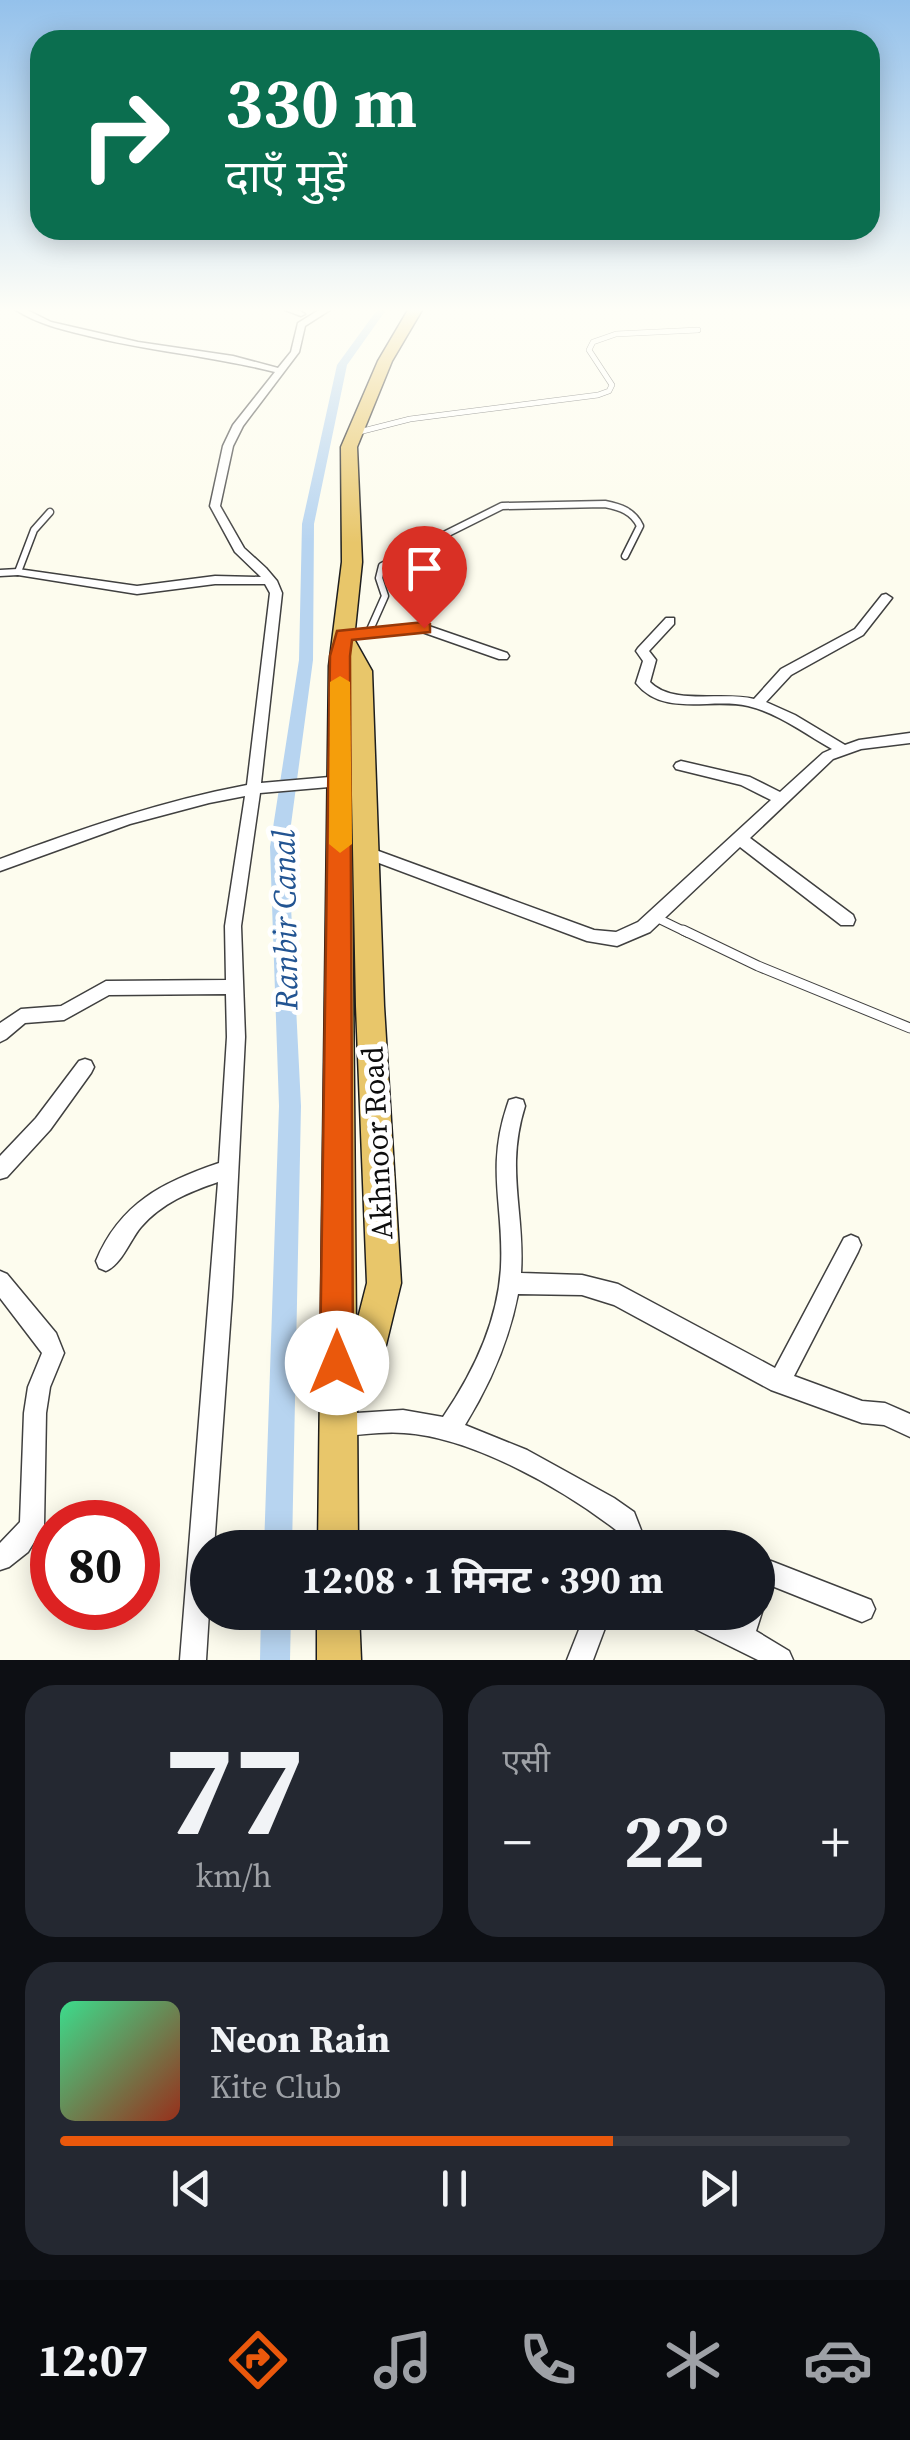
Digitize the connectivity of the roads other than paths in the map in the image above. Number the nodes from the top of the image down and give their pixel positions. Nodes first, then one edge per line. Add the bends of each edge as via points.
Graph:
1 (268, 387) edge
2 (374, 387) edge
3 (611, 387) edge
4 (355, 434) junction
5 (50, 512) dead end
6 (625, 556) dead end
7 (18, 572) junction
8 (0, 573) edge
9 (271, 581) junction
10 (886, 598) dead end
11 (670, 621) dead end
12 (352, 635) junction
13 (503, 656) dead end
14 (757, 704) junction
15 (910, 738) edge
16 (842, 749) junction
17 (681, 766) dead end
18 (341, 781) junction
19 (253, 786) junction
20 (784, 800) junction
21 (742, 840) junction
22 (368, 853) junction
23 (0, 865) edge
24 (655, 917) junction
25 (847, 920) dead end
26 (234, 987) junction
27 (910, 1028) edge
28 (0, 1034) edge
29 (85, 1067) dead end
30 (516, 1106) dead end
31 (0, 1170) edge
32 (228, 1170) junction
33 (851, 1245) dead end
34 (106, 1261) dead end
35 (0, 1281) edge
36 (508, 1283) junction
37 (779, 1382) junction
38 (337, 1413) junction
39 (910, 1426) edge
40 (447, 1431) junction
41 (338, 1530) edge
42 (627, 1530) edge
43 (0, 1558) edge
44 (775, 1575) edge
45 (862, 1608) dead end
46 (338, 1630) edge
47 (592, 1630) edge
48 (750, 1630) edge
49 (194, 1660) edge
50 (339, 1660) edge
51 (580, 1660) edge
52 (780, 1660) edge

1 - 9 street via 228,446 215,506 239,550
2 - 4 highway, Akhnoor Road
3 - 4 lane via 598,395 410,419
4 - 12 highway, Akhnoor Road via 348,457
5 - 7 lane via 34,530
6 - 12 lane via 640,526 621,508 502,506 382,566 385,596
7 - 8 street
7 - 9 street via 137,590
9 - 19 street via 276,593
10 - 14 street via 859,632 786,672
11 - 14 street via 642,652 650,660 645,688 677,698
12 - 13 street via 424,628
12 - 18 highway, Akhnoor Road via 340,666
12 - 22 highway, Akhnoor Road via 361,672
14 - 16 street
15 - 16 street
16 - 20 street
17 - 20 street via 745,781
18 - 19 street
18 - 38 highway, Akhnoor Road
19 - 23 street via 146,813
19 - 26 street via 233,926
20 - 21 street
21 - 24 street
21 - 25 street
22 - 24 street via 593,936 627,937
22 - 38 highway, Akhnoor Road via 384,1284 377,1328
24 - 27 lane
26 - 28 street via 106,988 64,1013 21,1016
26 - 32 street
29 - 31 street
30 - 36 street via 501,1177
32 - 34 street via 150,1201
32 - 49 street
33 - 37 street
35 - 43 street via 53,1353 35,1413 32,1526
36 - 37 street via 582,1285 618,1295
36 - 40 street via 482,1377
37 - 39 street
38 - 40 street
38 - 41 highway, Akhnoor Road
40 - 42 street via 556,1475 605,1504
44 - 45 street
46 - 50 highway
47 - 51 street
48 - 52 street

